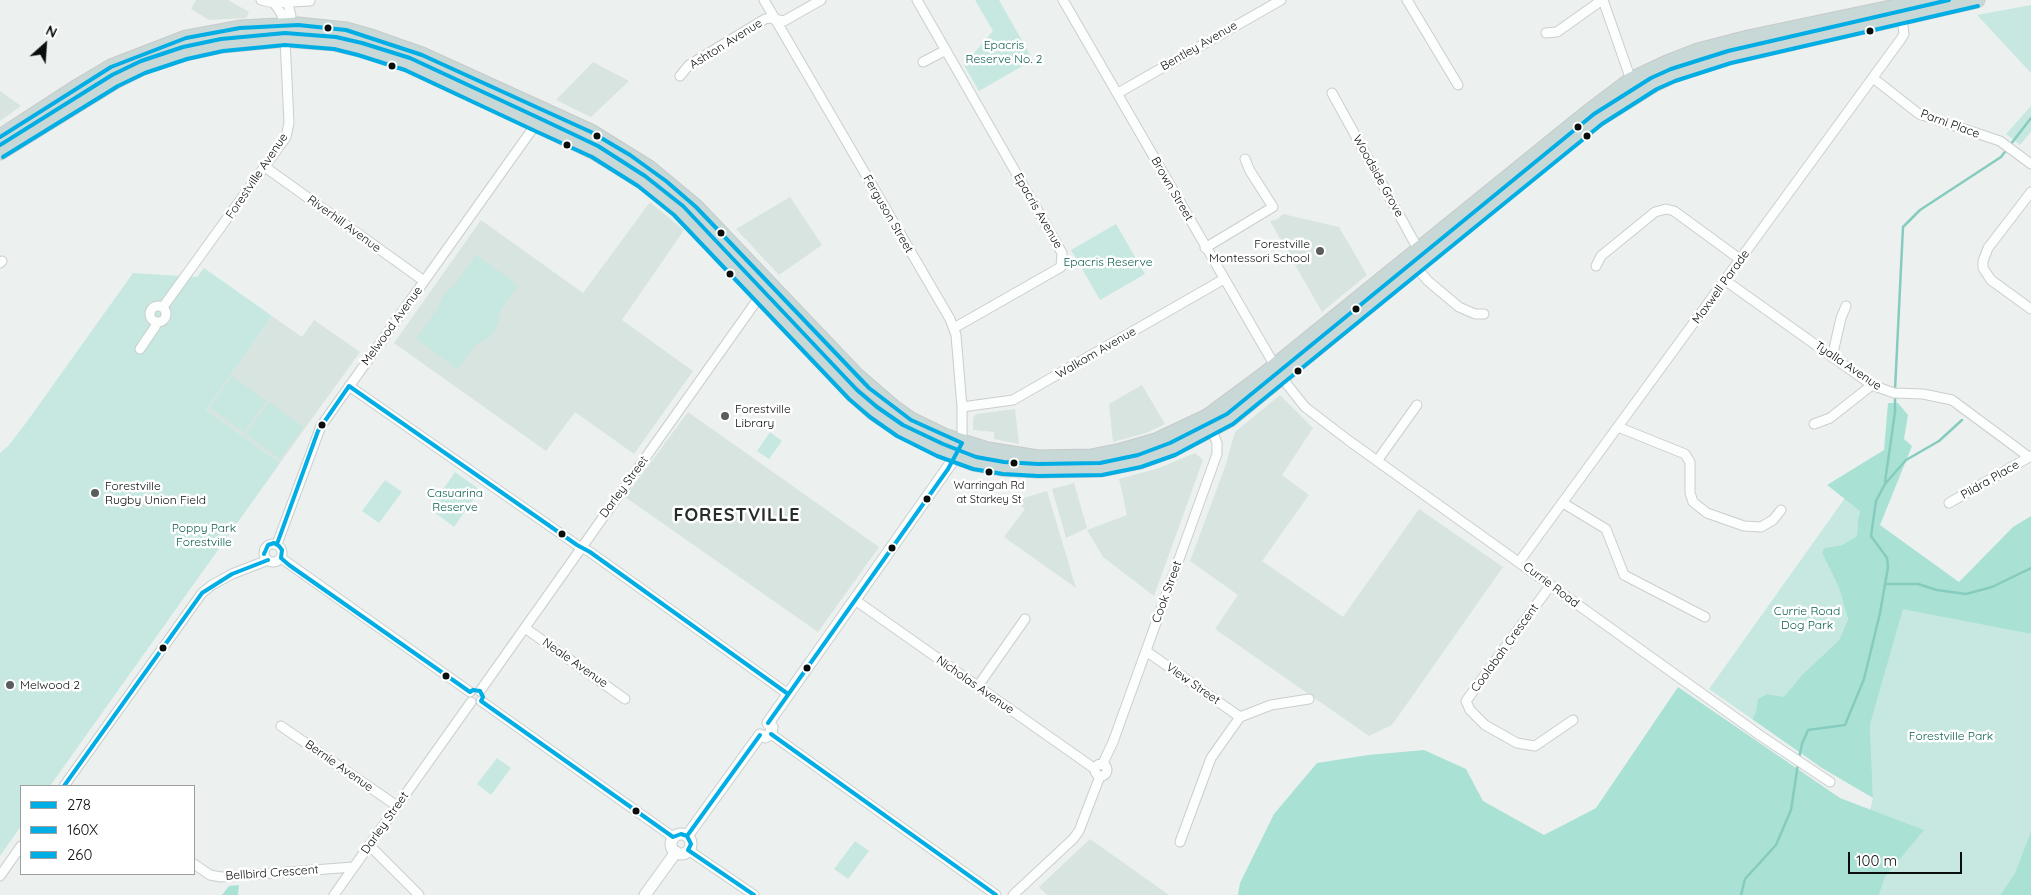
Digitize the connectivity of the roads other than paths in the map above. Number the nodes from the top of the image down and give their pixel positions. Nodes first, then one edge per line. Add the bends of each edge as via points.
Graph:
1 (261, 0) edge
2 (311, 0) edge
3 (764, 0) edge
4 (821, 0) edge
5 (917, 0) edge
6 (1063, 0) edge
7 (1281, 0) edge
8 (1407, 0) edge
9 (1602, 0) edge
10 (1929, 0) edge
11 (1977, 0) edge
12 (274, 3) junction
13 (289, 4) edge
14 (1900, 12) junction
15 (776, 20) junction
16 (285, 32) junction
17 (1546, 34) dead end
18 (946, 50) junction
19 (923, 62) dead end
20 (680, 76) dead end
21 (1873, 78) junction
22 (1458, 86) dead end
23 (1633, 88) junction
24 (1332, 93) dead end
25 (1118, 94) junction
26 (536, 124) junction
27 (0, 137) edge
28 (0, 152) edge
29 (1245, 158) dead end
30 (2031, 164) edge
31 (265, 167) junction
32 (2031, 192) edge
33 (1205, 248) junction
34 (1417, 258) junction
35 (1741, 260) junction
36 (1596, 266) dead end
37 (1224, 279) junction
38 (424, 281) junction
39 (1726, 281) junction
40 (765, 290) junction
41 (1846, 306) dead end
42 (2031, 309) edge
43 (1484, 314) dead end
44 (954, 328) junction
45 (140, 349) dead end
46 (1832, 356) junction
47 (1278, 372) junction
48 (1872, 385) junction
49 (349, 386) junction
50 (1417, 405) dead end
51 (962, 407) junction
52 (1209, 424) junction
53 (1814, 424) dead end
54 (1618, 427) junction
55 (959, 450) junction
56 (2030, 456) edge
57 (1377, 461) junction
58 (1563, 503) junction
59 (1949, 503) dead end
60 (1781, 510) dead end
61 (276, 544) junction
62 (582, 548) junction
63 (281, 558) junction
64 (268, 560) junction
65 (1520, 562) junction
66 (1550, 586) junction
67 (855, 600) junction
68 (1705, 617) dead end
69 (1025, 619) dead end
70 (525, 628) junction
71 (1146, 651) junction
72 (978, 686) junction
73 (480, 691) junction
74 (470, 692) junction
75 (788, 694) junction
76 (625, 699) dead end
77 (1309, 699) dead end
78 (481, 701) junction
79 (471, 702) junction
80 (1240, 717) junction
81 (1573, 720) dead end
82 (281, 726) dead end
83 (766, 731) junction
84 (1099, 770) junction
85 (1830, 782) dead end
86 (65, 785) edge
87 (397, 806) junction
88 (687, 836) junction
89 (673, 838) junction
90 (1180, 842) dead end
91 (369, 845) junction
92 (20, 847) edge
93 (688, 850) junction
94 (676, 852) junction
95 (195, 865) edge
96 (354, 867) junction
97 (0, 876) edge
98 (334, 895) edge
99 (419, 895) edge
100 (645, 895) edge
101 (754, 895) edge
102 (996, 895) edge
103 (1013, 895) edge

1 - 12 street
2 - 13 street
3 - 15 street, Ferguson Street
4 - 15 street, Ashton Avenue via 787,20
5 - 18 street, Epacris Avenue
6 - 25 street, Brown Street
7 - 25 street, Bentley Avenue
8 - 22 street
9 - 17 street via 1557,32
9 - 23 street
10 - 14 highway
11 - 14 highway
12 - 13 street
12 - 16 street via 281,13
13 - 16 street via 291,16
14 - 21 street, Maxwell Parade via 1903,37
14 - 23 highway via 1748,38 1698,51 1667,62
15 - 20 street, Ashton Avenue via 769,18 757,24 689,65
15 - 44 street, Ferguson Street
16 - 26 highway via 384,56
16 - 27 highway via 240,28 186,38 112,68
16 - 28 highway via 185,53 143,67 91,94
16 - 31 street, Forestville Avenue via 289,130
16 - 40 highway via 298,24 346,30 393,44 605,140 682,194
18 - 19 street
18 - 44 street, Epacris Avenue via 1062,253 1061,267
21 - 30 street, Parni Place via 1919,114 2000,141
21 - 35 street, Maxwell Parade
23 - 34 highway via 1598,119
24 - 34 street, Woodside Grove
25 - 33 street, Brown Street
26 - 38 street, Melwood Avenue
26 - 40 highway via 595,152 642,181
29 - 33 street via 1273,207
31 - 38 street, Riverhill Avenue
31 - 45 street, Forestville Avenue via 163,308 166,317 157,322
32 - 42 street via 1988,248 1983,261 1983,268 1991,280
33 - 37 street, Brown Street
34 - 43 street, Woodside Grove via 1428,281 1459,307
34 - 47 highway
35 - 36 street via 1674,211 1666,209 1655,212 1601,256
35 - 39 street, Maxwell Parade
37 - 47 street, Brown Street
37 - 51 street, Walkom Avenue via 1013,400
38 - 49 street, Melwood Avenue
39 - 46 street, Tyalla Avenue
39 - 54 street, Maxwell Parade
40 - 55 highway via 869,388 911,420
40 - 62 street, Darley Street
41 - 46 street
44 - 51 street, Ferguson Street
46 - 48 street, Tyalla Avenue
47 - 52 highway
47 - 57 street, Currie Road via 1309,410
48 - 53 street via 1830,418
48 - 56 street, Tyalla Avenue via 1894,393 1952,400
49 - 61 street, Melwood Avenue via 318,431
49 - 62 street
50 - 57 street
51 - 55 street, Ferguson Street
52 - 55 highway via 1091,457 1054,458
52 - 71 street, Cook Street via 1217,443 1217,454
54 - 58 street, Maxwell Parade
54 - 60 street via 1685,454 1690,462 1693,502 1707,513 1744,526 1761,527
55 - 67 street
56 - 59 street, Pildra Place
57 - 65 street, Currie Road
58 - 65 street, Maxwell Parade
58 - 68 street via 1606,529 1624,575
61 - 63 street via 282,550
61 - 64 street via 265,550
62 - 70 street, Darley Street
62 - 75 street
63 - 64 street
63 - 74 street
64 - 86 street via 225,578 202,593
65 - 66 street, Currie Road
66 - 81 street, Coolabah Crescent via 1466,701 1485,725 1517,743 1535,746
66 - 85 street, Currie Road
67 - 72 street, Nicholas Avenue
67 - 75 street
69 - 72 street
70 - 73 street, Darley Street
70 - 76 street, Neale Avenue
71 - 80 street, View Street
71 - 84 street, Cook Street via 1113,742
72 - 84 street, Nicholas Avenue
73 - 74 street
73 - 78 street
74 - 79 street
75 - 83 street
77 - 80 street via 1270,705
78 - 79 street via 478,704
78 - 89 street
79 - 87 street, Darley Street
80 - 90 street via 1211,758
82 - 87 street, Bernie Avenue
83 - 88 street
83 - 102 street
84 - 103 street, Cook Street via 1083,824 1076,835
87 - 91 street, Darley Street
88 - 89 street via 681,834
88 - 93 street via 691,844
89 - 94 street via 671,844
91 - 96 street, Darley Street
91 - 99 street
92 - 97 street
93 - 94 street
93 - 101 street
94 - 100 street
95 - 96 street, Bellbird Crescent via 210,875 221,877
96 - 98 street, Darley Street

